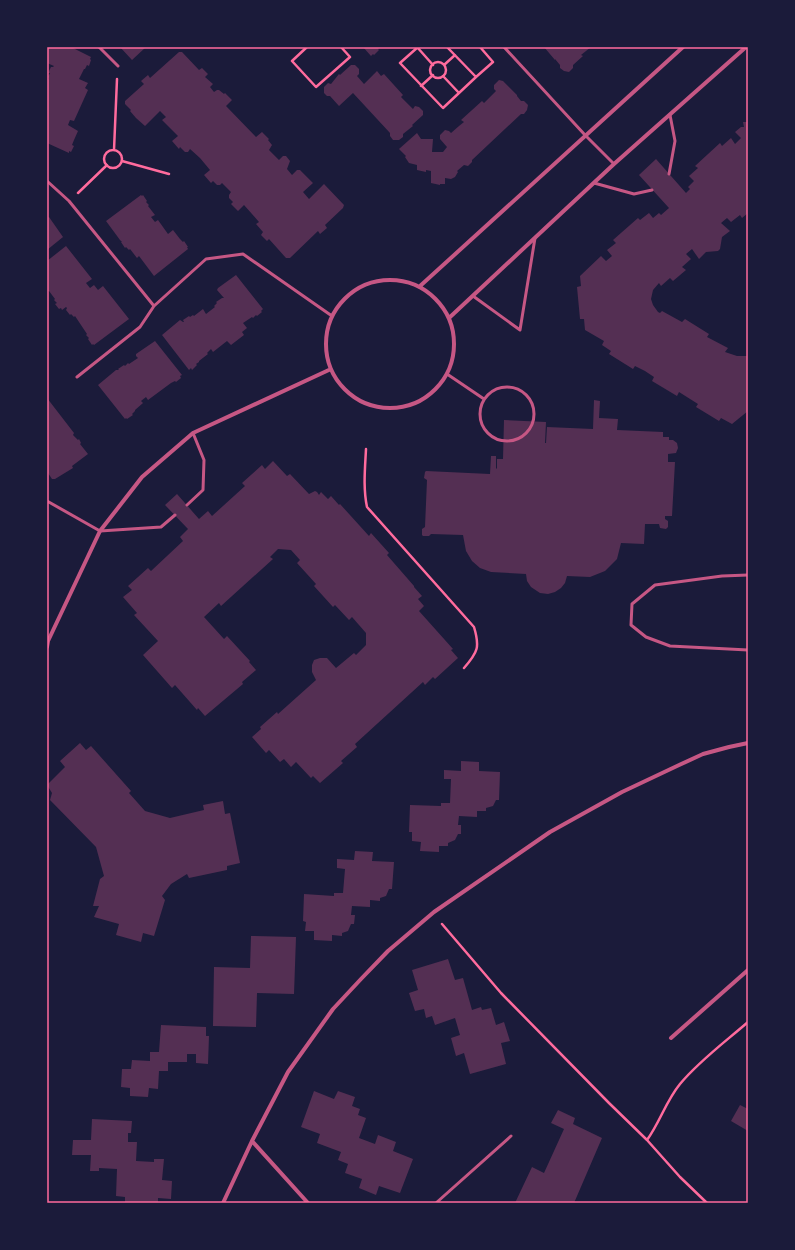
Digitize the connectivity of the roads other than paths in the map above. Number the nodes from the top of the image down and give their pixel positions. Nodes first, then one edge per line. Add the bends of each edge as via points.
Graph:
1 (99, 47) edge
2 (504, 47) edge
3 (683, 47) edge
4 (746, 47) edge
5 (118, 66) road end
6 (670, 115) junction
7 (585, 135) junction
8 (614, 164) junction
9 (669, 174) dead end
10 (47, 181) edge
11 (594, 183) junction
12 (652, 190) dead end
13 (535, 238) junction
14 (420, 287) junction
15 (473, 296) junction
16 (154, 306) junction
17 (332, 316) junction
18 (449, 318) junction
19 (331, 369) junction
20 (447, 374) junction
21 (77, 377) dead end
22 (484, 399) junction
23 (193, 433) junction
24 (47, 501) edge
25 (187, 505) dead end
26 (175, 515) dead end
27 (100, 531) junction
28 (748, 575) edge
29 (48, 641) edge
30 (47, 647) edge
31 (748, 650) edge
32 (748, 743) edge
33 (748, 970) edge
34 (671, 1038) dead end
35 (511, 1136) dead end
36 (252, 1141) junction
37 (223, 1203) edge
38 (308, 1203) edge
39 (436, 1203) edge

1 - 5 lane
2 - 7 lane
3 - 7 street
4 - 6 street
6 - 8 street
6 - 9 lane via 675,141
7 - 8 lane
7 - 14 street
8 - 11 street
10 - 16 lane via 69,201
11 - 12 lane via 634,194
11 - 13 street
13 - 15 street
13 - 15 lane via 520,330
14 - 17 street via 400,281 380,281 360,288 344,300
14 - 18 street via 437,300
15 - 18 street
16 - 17 lane via 206,259 243,254
16 - 21 lane via 140,327
17 - 19 street via 327,333 326,351
18 - 20 street via 454,336 454,356
19 - 20 street via 341,385 356,399 374,406 394,408 414,404 427,397 439,387
19 - 23 street
20 - 22 lane
22 - 22 lane via 480,413 481,423 488,433 499,440 513,440 525,435 531,427 534,410 530,399 519,390 508,387 495,390
23 - 25 lane via 204,460 203,490
23 - 27 street via 142,477
24 - 27 lane
26 - 27 lane via 161,527
27 - 29 street
28 - 31 lane via 655,585 632,604 631,625 646,637 670,646
29 - 30 street
32 - 36 street via 703,754 622,792 550,832 434,912 388,951 333,1010 288,1072
33 - 34 street
35 - 39 lane
36 - 37 street
36 - 38 street

